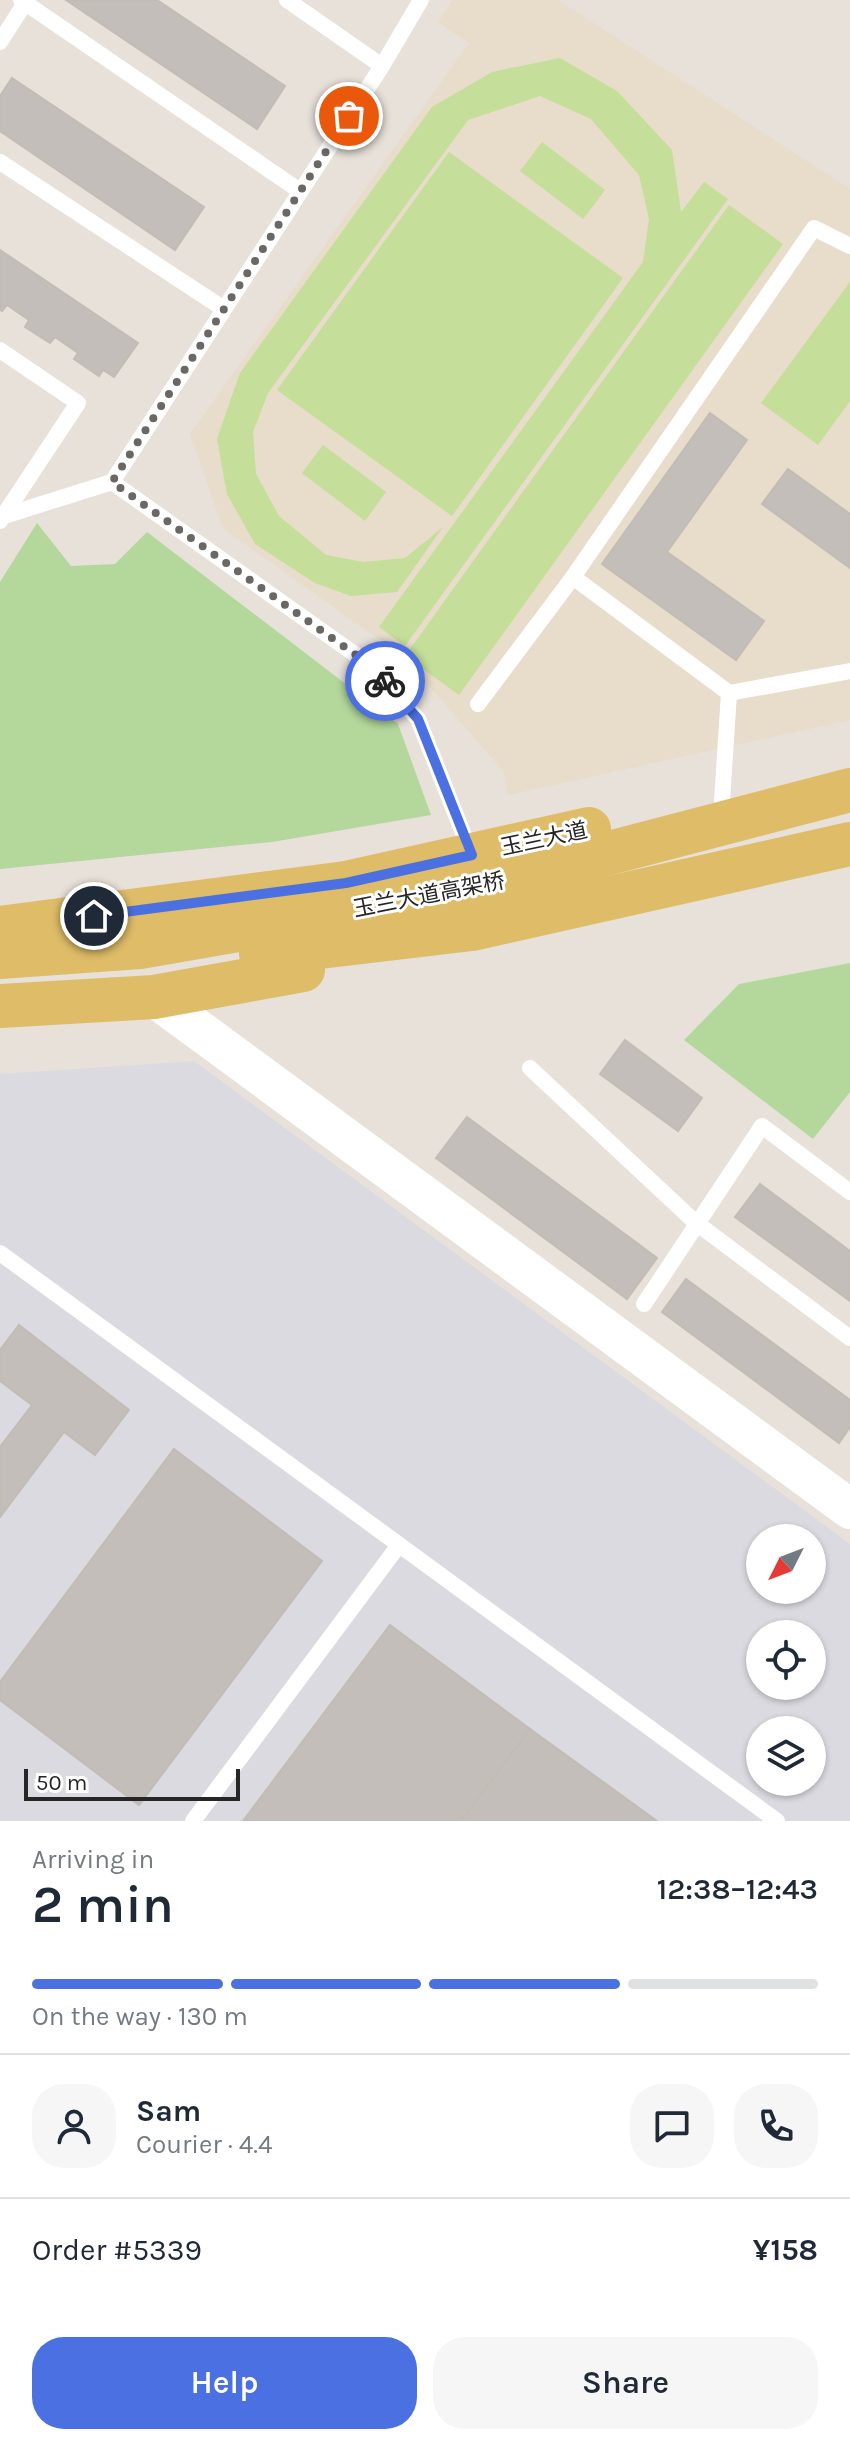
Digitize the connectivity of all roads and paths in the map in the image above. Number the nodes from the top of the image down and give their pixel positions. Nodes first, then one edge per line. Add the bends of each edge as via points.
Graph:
1 (287, 0) edge
2 (421, 0) edge
3 (24, 1) edge
4 (0, 42) edge
5 (382, 66) junction
6 (0, 162) edge
7 (300, 191) junction
8 (850, 246) edge
9 (224, 309) junction
10 (0, 350) edge
11 (112, 482) junction
12 (1, 517) edge
13 (573, 577) junction
14 (850, 671) edge
15 (729, 693) junction
16 (478, 704) dead end
17 (850, 777) edge
18 (850, 790) edge
19 (722, 801) junction
20 (850, 844) edge
21 (472, 855) junction
22 (850, 870) edge
23 (0, 928) edge
24 (0, 957) edge
25 (0, 977) edge
26 (154, 997) junction
27 (0, 1006) edge
28 (530, 1068) dead end
29 (850, 1192) edge
30 (695, 1222) junction
31 (0, 1253) edge
32 (644, 1304) dead end
33 (850, 1338) edge
34 (850, 1509) edge
35 (399, 1545) junction
36 (193, 1821) edge
37 (777, 1821) edge

1 - 5 lane
2 - 5 lane
3 - 4 lane
3 - 7 lane
5 - 7 lane
6 - 9 lane
7 - 9 lane
8 - 13 lane via 814,228
9 - 11 lane
10 - 12 lane via 78,403
11 - 12 lane
11 - 21 lane via 370,665 418,719
13 - 15 lane
13 - 16 lane
14 - 15 lane
15 - 19 lane
17 - 19 main road, 玉兰大道
18 - 24 main road, 玉兰大道高架桥 via 464,891 140,947
19 - 21 main road, 玉兰大道
20 - 25 main road, 玉兰大道高架桥 via 472,929 140,969
21 - 23 main road, 玉兰大道 via 346,883
22 - 26 main road
26 - 27 main road
26 - 34 street
28 - 30 lane
29 - 30 lane via 762,1126
30 - 32 lane
30 - 33 lane
31 - 35 lane
35 - 36 lane
35 - 37 lane

